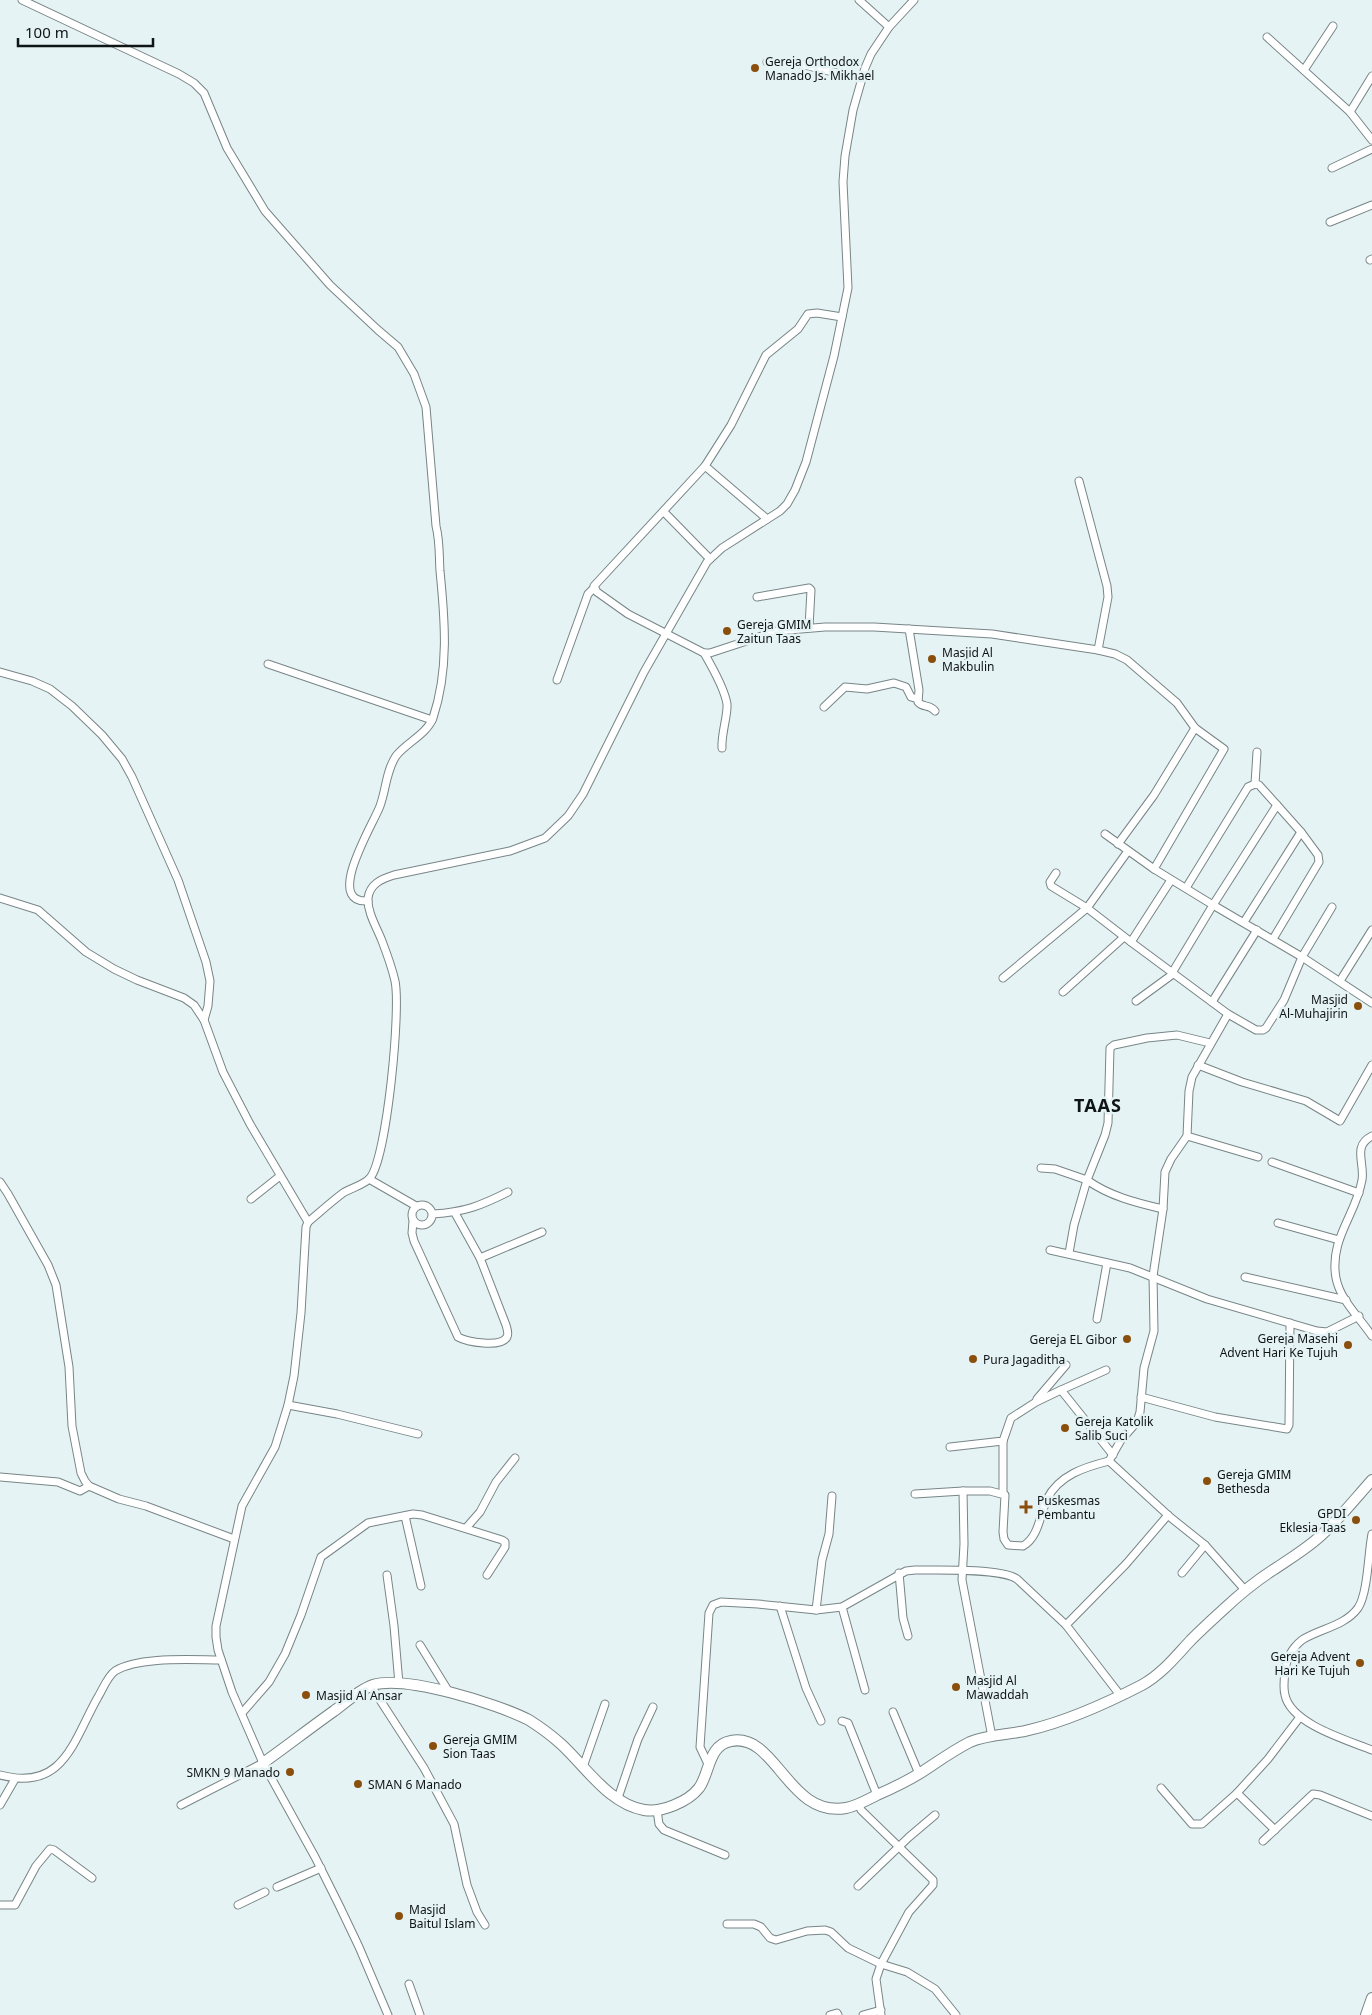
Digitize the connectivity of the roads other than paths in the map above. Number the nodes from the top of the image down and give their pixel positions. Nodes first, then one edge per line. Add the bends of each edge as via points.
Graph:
1 (22, 0) edge
2 (859, 0) edge
3 (914, 0) edge
4 (1333, 26) dead end
5 (889, 27) junction
6 (1268, 37) dead end
7 (767, 62) dead end
8 (1304, 70) junction
9 (1372, 76) edge
10 (861, 79) junction
11 (1350, 112) junction
12 (1372, 140) edge
13 (1372, 149) edge
14 (1332, 168) dead end
15 (1372, 205) edge
16 (1330, 222) dead end
17 (836, 316) junction
18 (705, 466) junction
19 (1079, 481) dead end
20 (664, 512) junction
21 (767, 519) junction
22 (710, 559) junction
23 (594, 588) junction
24 (758, 597) dead end
25 (810, 627) junction
26 (909, 629) junction
27 (666, 632) junction
28 (1098, 650) junction
29 (704, 653) junction
30 (268, 664) dead end
31 (0, 672) edge
32 (557, 680) dead end
33 (918, 699) junction
34 (824, 707) dead end
35 (935, 711) dead end
36 (432, 720) junction
37 (1195, 728) junction
38 (722, 748) dead end
39 (1257, 752) dead end
40 (1255, 784) junction
41 (1276, 805) junction
42 (1301, 832) junction
43 (1105, 834) dead end
44 (1118, 844) junction
45 (1128, 851) junction
46 (1154, 869) junction
47 (1056, 873) dead end
48 (1172, 880) junction
49 (1186, 888) junction
50 (0, 898) edge
51 (368, 900) junction
52 (1213, 905) junction
53 (1332, 907) dead end
54 (1087, 908) junction
55 (1244, 922) junction
56 (1257, 930) junction
57 (1372, 930) edge
58 (1124, 937) junction
59 (1273, 939) junction
60 (1130, 942) junction
61 (1302, 956) junction
62 (1172, 974) junction
63 (1003, 978) dead end
64 (1340, 981) junction
65 (1063, 992) dead end
66 (1136, 1001) dead end
67 (1212, 1002) junction
68 (1372, 1003) edge
69 (1228, 1014) junction
70 (204, 1020) junction
71 (1210, 1043) junction
72 (1198, 1065) junction
73 (1372, 1065) edge
74 (1186, 1136) junction
75 (1372, 1136) edge
76 (1258, 1157) dead end
77 (1272, 1162) dead end
78 (1041, 1168) dead end
79 (280, 1176) junction
80 (369, 1178) junction
81 (1087, 1180) junction
82 (0, 1182) edge
83 (508, 1192) dead end
84 (1359, 1193) junction
85 (251, 1198) dead end
86 (416, 1206) junction
87 (1163, 1209) junction
88 (455, 1213) junction
89 (433, 1214) junction
90 (413, 1221) junction
91 (308, 1222) junction
92 (1278, 1224) dead end
93 (542, 1232) dead end
94 (1339, 1240) junction
95 (1050, 1250) dead end
96 (1069, 1254) junction
97 (480, 1258) junction
98 (1107, 1263) junction
99 (1153, 1276) junction
100 (1245, 1277) dead end
101 (1346, 1300) junction
102 (1359, 1316) junction
103 (1096, 1319) dead end
104 (1290, 1323) junction
105 (1372, 1336) edge
106 (1066, 1365) dead end
107 (1106, 1370) dead end
108 (1061, 1390) junction
109 (1141, 1397) junction
110 (1036, 1402) junction
111 (288, 1405) junction
112 (418, 1434) dead end
113 (1003, 1441) junction
114 (950, 1447) dead end
115 (515, 1458) dead end
116 (1111, 1458) junction
117 (0, 1477) edge
118 (1372, 1480) edge
119 (89, 1486) junction
120 (964, 1491) junction
121 (1003, 1493) junction
122 (915, 1494) dead end
123 (832, 1496) dead end
124 (409, 1515) junction
125 (1171, 1518) junction
126 (466, 1528) junction
127 (1372, 1534) edge
128 (234, 1539) junction
129 (1205, 1545) junction
130 (963, 1571) junction
131 (899, 1573) junction
132 (1182, 1573) dead end
133 (387, 1575) dead end
134 (487, 1575) dead end
135 (421, 1586) dead end
136 (1244, 1590) junction
137 (780, 1606) junction
138 (842, 1607) junction
139 (816, 1610) junction
140 (1068, 1628) junction
141 (908, 1636) dead end
142 (420, 1645) dead end
143 (221, 1660) junction
144 (399, 1684) junction
145 (371, 1686) junction
146 (865, 1690) dead end
147 (449, 1692) junction
148 (1120, 1695) junction
149 (605, 1704) dead end
150 (653, 1707) dead end
151 (893, 1712) dead end
152 (242, 1713) junction
153 (1300, 1717) junction
154 (821, 1721) dead end
155 (842, 1721) dead end
156 (992, 1737) junction
157 (1372, 1750) edge
158 (263, 1763) junction
159 (708, 1764) junction
160 (584, 1767) junction
161 (919, 1774) junction
162 (0, 1775) edge
163 (15, 1779) junction
164 (1161, 1788) dead end
165 (1237, 1793) junction
166 (877, 1795) junction
167 (618, 1798) junction
168 (859, 1804) junction
169 (0, 1805) edge
170 (181, 1805) dead end
171 (657, 1810) junction
172 (935, 1815) dead end
173 (1372, 1816) edge
174 (1275, 1830) junction
175 (1263, 1841) dead end
176 (899, 1847) junction
177 (726, 1855) dead end
178 (321, 1868) junction
179 (92, 1878) dead end
180 (858, 1886) dead end
181 (277, 1887) dead end
182 (265, 1892) dead end
183 (0, 1905) edge
184 (238, 1905) dead end
185 (727, 1924) dead end
186 (485, 1925) dead end
187 (881, 1964) junction
188 (408, 1984) dead end
189 (1372, 1998) edge
190 (881, 2013) edge
191 (388, 2015) edge
192 (420, 2015) edge
193 (830, 2015) edge
194 (838, 2015) edge
195 (863, 2015) edge
196 (956, 2015) edge
197 (1366, 2015) edge

1 - 36 street via 194,83 204,93 227,148 265,211 330,285 398,347 414,374 426,407 446,626 444,668
2 - 5 street
3 - 5 street
4 - 8 street
5 - 10 street via 871,54
6 - 8 street
7 - 10 street via 792,62
8 - 11 street
9 - 11 street
10 - 17 street via 853,110 843,182 848,281
11 - 12 street
13 - 14 street
15 - 16 street
17 - 18 street via 806,315 798,329 766,355
17 - 21 street via 804,468 787,504
18 - 20 street
18 - 21 street
19 - 28 street via 1107,586 1108,597
20 - 22 street
20 - 23 street
21 - 22 street
22 - 27 street
23 - 27 street via 628,614
23 - 32 street via 588,594
24 - 25 street via 810,589
25 - 26 street
25 - 29 street via 777,631
26 - 28 street via 992,634
26 - 33 street
27 - 29 street
27 - 51 street via 583,794 556,829 545,838 510,851 385,878 370,889
28 - 37 street via 1127,660 1177,703
29 - 38 street via 727,704
30 - 36 street
31 - 70 street via 32,680 50,690 89,721 125,765 178,880 206,962 210,981
33 - 34 street via 911,697 906,687 897,683 868,689 847,687 842,688
33 - 35 street via 919,704 930,706
36 - 51 street via 396,756 389,770 381,804 353,866 350,889 358,901
37 - 44 street via 1154,796
37 - 46 street via 1220,746 1223,754
39 - 40 street
40 - 41 street
40 - 49 street via 1248,787
41 - 42 street
41 - 52 street
42 - 55 street
42 - 59 street via 1318,854 1319,862
43 - 44 street
44 - 45 street
45 - 46 street
45 - 54 street
46 - 48 street
47 - 54 street via 1051,886
48 - 49 street
48 - 60 street
49 - 52 street
50 - 70 street via 38,910 86,952 114,969 182,996 194,1005
51 - 80 street via 397,995 392,1072 383,1138 379,1157
52 - 55 street
52 - 62 street
53 - 61 street
54 - 58 street
54 - 63 street
55 - 56 street
56 - 59 street
56 - 67 street
57 - 64 street
58 - 60 street
58 - 65 street
59 - 61 street
60 - 62 street
61 - 64 street
61 - 69 street via 1281,1006 1263,1030 1256,1030
62 - 66 street
62 - 67 street
64 - 68 street
67 - 69 street
69 - 71 street
70 - 79 street via 223,1072
71 - 72 street
71 - 81 street via 1176,1035 1147,1038 1110,1048 1106,1135
72 - 73 street via 1297,1098 1340,1121
72 - 74 street via 1189,1090
74 - 76 street
74 - 87 street via 1167,1166
75 - 84 street via 1362,1144 1360,1151 1362,1179
77 - 84 street
78 - 81 street via 1055,1168
79 - 85 street
79 - 91 street
80 - 86 street
80 - 91 street
81 - 87 street via 1124,1198
81 - 96 street
82 - 119 street via 48,1265 56,1285 69,1367 72,1426 81,1473
83 - 88 street
84 - 94 street
86 - 89 street via 427,1206
86 - 90 street
87 - 99 street
88 - 89 street
88 - 97 street
89 - 90 street via 428,1224 418,1225
90 - 97 street via 414,1241 458,1337 465,1341 500,1343 508,1334 506,1325
91 - 111 street via 301,1314
92 - 94 street
93 - 97 street
94 - 101 street via 1335,1252 1336,1278
95 - 96 street
96 - 98 street
98 - 99 street
98 - 103 street
99 - 104 street via 1207,1299
99 - 109 street via 1154,1330 1144,1368
100 - 101 street
101 - 102 street
102 - 104 street via 1327,1332
102 - 105 street
104 - 109 street via 1288,1427 1284,1429 1216,1417
106 - 110 street
107 - 108 street
108 - 110 street
108 - 116 street
109 - 116 street via 1137,1422
110 - 113 street via 1011,1418
111 - 112 street
111 - 128 street via 275,1447 242,1506
113 - 114 street
113 - 121 street
115 - 126 street
116 - 121 street via 1073,1473 1058,1484 1048,1497 1030,1540 1022,1546 1013,1547 1005,1542 1003,1527 1007,1499
116 - 125 street
117 - 119 street via 58,1482 80,1491
118 - 136 street via 1318,1538
119 - 128 street
120 - 121 street
120 - 122 street
120 - 130 street
123 - 139 street
124 - 126 street via 422,1515
124 - 135 street
124 - 152 street via 368,1523 321,1556 285,1654 269,1682
125 - 129 street
125 - 140 street
126 - 134 street via 506,1542
127 - 153 street via 1363,1600 1348,1617 1303,1640 1291,1650 1285,1668 1285,1696
128 - 143 street via 216,1626
129 - 132 street
129 - 136 street
130 - 131 street via 914,1570
130 - 140 street via 1014,1577
130 - 156 street via 966,1605
131 - 138 street
131 - 141 street
133 - 144 street
136 - 148 street via 1162,1672
137 - 139 street
137 - 154 street via 806,1688
137 - 159 street via 720,1602 713,1605 709,1613 700,1747
138 - 139 street
138 - 146 street
140 - 148 street
142 - 147 street
143 - 152 street
143 - 163 street via 153,1661 114,1672 61,1762 50,1773
144 - 145 street
144 - 147 street
145 - 158 street
145 - 186 street via 424,1768 454,1824 467,1885
147 - 160 street via 488,1703 531,1722
148 - 156 street via 1046,1725
149 - 160 street
150 - 167 street
151 - 161 street
152 - 158 street
153 - 157 street
153 - 165 street
155 - 166 street via 848,1723
156 - 161 street via 976,1739 960,1747
158 - 170 street
158 - 178 street
159 - 168 street via 722,1744 748,1741 777,1766 804,1798 815,1805 844,1808
159 - 171 street via 698,1789 675,1804
160 - 167 street
161 - 166 street
162 - 163 street
163 - 169 street
164 - 165 street via 1192,1824 1197,1825
165 - 174 street
166 - 168 street
167 - 171 street via 641,1810
168 - 176 street via 861,1810
171 - 177 street via 659,1824 664,1830
172 - 176 street
173 - 174 street via 1313,1794
174 - 175 street
176 - 180 street
176 - 187 street via 934,1880 909,1912
178 - 181 street
178 - 191 street
179 - 183 street via 50,1849 36,1866 15,1905
182 - 184 street
185 - 187 street via 754,1924 776,1940 807,1931 828,1931 848,1948
187 - 190 street via 876,1979
187 - 196 street via 907,1972 935,1989
188 - 192 street
189 - 197 street
190 - 195 street
193 - 194 street

